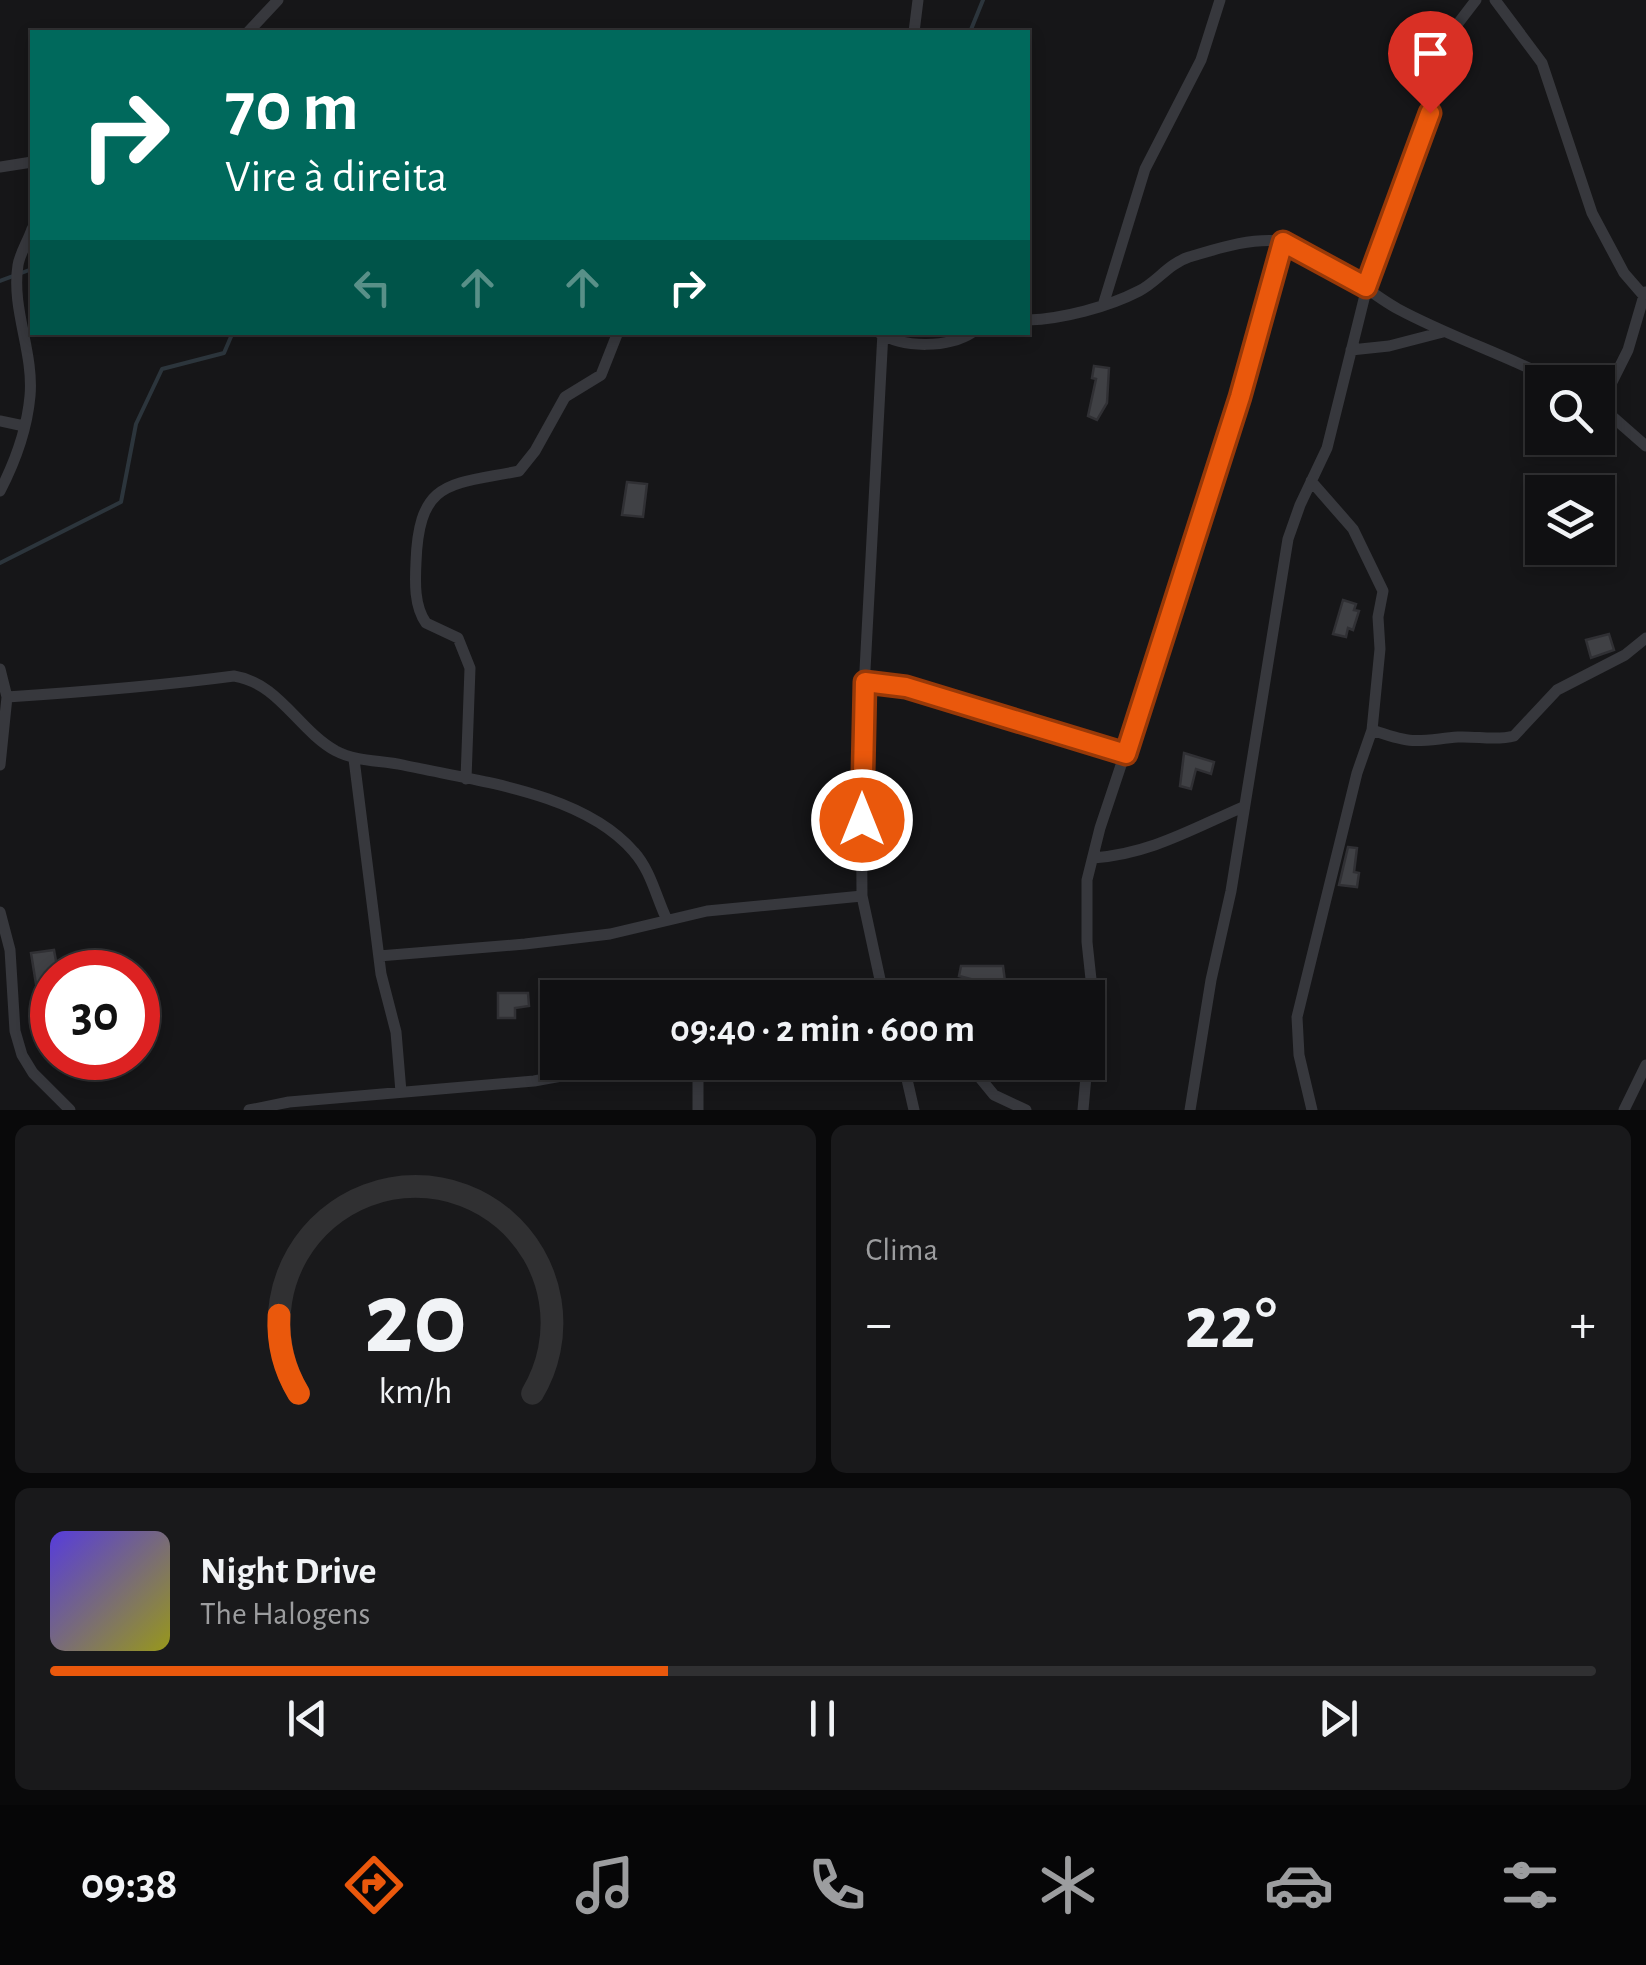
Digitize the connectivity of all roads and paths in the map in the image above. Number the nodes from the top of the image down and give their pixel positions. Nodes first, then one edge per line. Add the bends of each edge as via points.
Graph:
1 (278, 0) edge
2 (1220, 0) edge
3 (1476, 0) edge
4 (1496, 0) edge
5 (914, 1) edge
6 (250, 30) edge
7 (914, 30) edge
8 (30, 162) edge
9 (0, 167) edge
10 (30, 235) edge
11 (1283, 242) junction
12 (1366, 287) junction
13 (1645, 291) edge
14 (1104, 302) junction
15 (1643, 310) edge
16 (1030, 320) edge
17 (1442, 332) junction
18 (617, 335) edge
19 (881, 335) edge
20 (885, 335) edge
21 (967, 335) edge
22 (1351, 350) junction
23 (1525, 365) edge
24 (1615, 379) edge
25 (1615, 419) edge
26 (0, 421) edge
27 (24, 426) junction
28 (1646, 446) edge
29 (1311, 481) junction
30 (0, 492) edge
31 (1646, 638) edge
32 (0, 669) edge
33 (865, 682) junction
34 (7, 697) junction
35 (1372, 730) junction
36 (1126, 754) junction
37 (354, 759) junction
38 (0, 765) edge
39 (466, 779) junction
40 (1244, 807) junction
41 (1093, 858) junction
42 (862, 896) junction
43 (0, 912) edge
44 (667, 920) junction
45 (378, 956) junction
46 (880, 980) edge
47 (1646, 1064) edge
48 (540, 1080) edge
49 (696, 1080) edge
50 (907, 1080) edge
51 (982, 1080) edge
52 (400, 1092) junction
53 (290, 1106) edge
54 (70, 1110) edge
55 (249, 1110) edge
56 (698, 1110) edge
57 (914, 1110) edge
58 (1026, 1110) edge
59 (1084, 1110) edge
60 (1190, 1110) edge
61 (1312, 1110) edge
62 (1624, 1110) edge

1 - 6 street
2 - 14 street via 1201,60 1144,169
3 - 12 street via 1448,46 1440,86
4 - 13 street via 1542,63 1592,213 1615,259
5 - 7 street
8 - 9 street
10 - 27 street via 18,262 17,289 29,360
11 - 12 street
11 - 14 street via 1258,241 1180,260 1140,291
11 - 36 street
12 - 17 street
12 - 22 street
13 - 15 street
14 - 16 street
15 - 24 street
17 - 22 street
17 - 23 street
18 - 39 street via 601,376 565,397 519,471 466,478 436,495 424,512 417,604 426,624 458,638 470,668
19 - 33 street
20 - 21 street via 919,344 952,343
22 - 29 street via 1327,448
25 - 28 street
26 - 27 street
27 - 30 street
29 - 35 street via 1352,529 1383,591
29 - 40 street via 1288,539
31 - 35 street via 1557,690 1514,736 1428,743
32 - 34 street
33 - 36 street via 906,687
33 - 42 street
34 - 37 street via 247,678 314,736
34 - 38 street
35 - 61 street via 1297,1017
36 - 41 street
37 - 39 street
37 - 45 street
39 - 44 street via 529,792 618,836 650,875
40 - 41 street via 1158,846
40 - 60 street
41 - 59 street
42 - 44 street
42 - 46 street
43 - 54 street via 22,1054
44 - 45 street via 610,934
45 - 52 street via 396,1032
47 - 62 street
48 - 52 street
49 - 56 street
50 - 57 street
51 - 58 street via 994,1095
52 - 53 street
53 - 55 street

